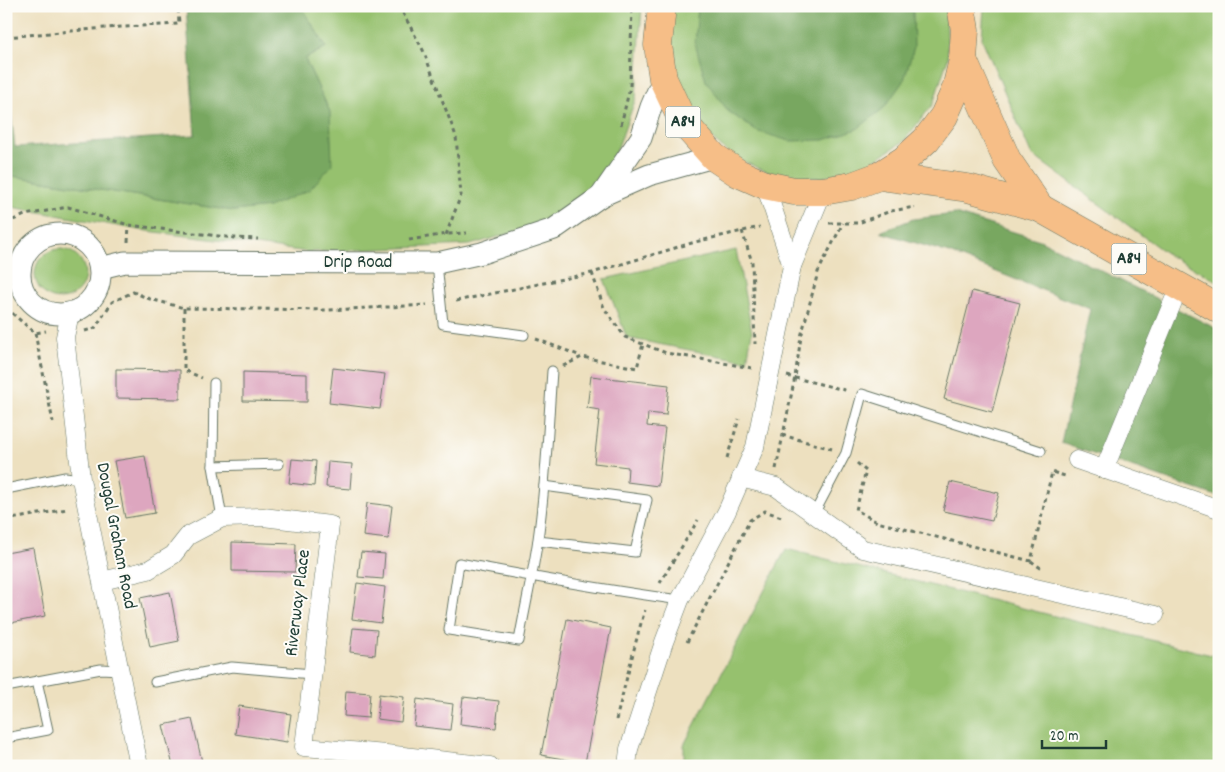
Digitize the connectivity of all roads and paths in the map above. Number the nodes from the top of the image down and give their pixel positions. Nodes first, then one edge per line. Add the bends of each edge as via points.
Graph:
1 (178, 6) edge
2 (399, 6) edge
3 (632, 6) edge
4 (662, 6) edge
5 (961, 6) edge
6 (6, 37) edge
7 (963, 60) junction
8 (663, 79) junction
9 (621, 125) dead end
10 (714, 157) junction
11 (879, 176) junction
12 (765, 185) junction
13 (823, 191) junction
14 (601, 196) junction
15 (916, 207) dead end
16 (1040, 208) junction
17 (6, 223) edge
18 (843, 223) dead end
19 (858, 223) dead end
20 (742, 231) dead end
21 (474, 232) dead end
22 (447, 234) junction
23 (264, 240) dead end
24 (406, 241) dead end
25 (431, 263) junction
26 (13, 266) edge
27 (792, 266) junction
28 (100, 268) junction
29 (592, 273) dead end
30 (1179, 288) junction
31 (184, 308) dead end
32 (1219, 308) edge
33 (70, 313) junction
34 (524, 335) joint
35 (643, 344) junction
36 (754, 351) dead end
37 (582, 357) junction
38 (752, 360) dead end
39 (751, 368) junction
40 (552, 371) joint
41 (770, 373) junction
42 (795, 377) junction
43 (749, 378) dead end
44 (214, 384) joint
45 (862, 394) junction
46 (740, 415) dead end
47 (782, 435) junction
48 (1041, 451) dead end
49 (846, 453) junction
50 (1077, 460) dead end
51 (279, 464) dead end
52 (725, 465) dead end
53 (213, 466) junction
54 (1104, 470) junction
55 (741, 478) junction
56 (1070, 478) dead end
57 (81, 479) junction
58 (544, 486) junction
59 (776, 487) junction
60 (6, 489) edge
61 (71, 509) dead end
62 (1219, 509) edge
63 (703, 513) dead end
64 (774, 514) junction
65 (814, 514) junction
66 (222, 518) junction
67 (6, 520) edge
68 (789, 520) dead end
69 (538, 541) junction
70 (531, 576) junction
71 (102, 582) junction
72 (650, 596) junction
73 (680, 600) junction
74 (1155, 615) dead end
75 (686, 644) dead end
76 (120, 670) junction
77 (312, 674) junction
78 (37, 681) junction
79 (155, 682) dead end
80 (6, 687) edge
81 (616, 723) dead end
82 (6, 738) edge
83 (386, 760) edge
84 (139, 766) edge
85 (490, 766) edge
86 (627, 766) edge

1 - 6 path via 179,24
2 - 22 path via 423,50 456,136 461,195
3 - 9 path via 630,86
4 - 8 highway, A84 via 658,45
5 - 7 highway, A84 via 965,30
7 - 11 highway, A84 via 956,89 944,116 926,140
7 - 16 highway, A84 via 1007,160
8 - 10 highway, A84 via 682,122
8 - 14 street, Drip Road via 641,138
10 - 12 highway, A84 via 738,174
10 - 14 street, Drip Road via 650,175
11 - 13 highway, A84 via 852,186
11 - 16 highway, A84 via 968,188
12 - 13 highway, A84 via 794,191
12 - 27 street
13 - 27 street
14 - 25 street, Drip Road via 554,229 482,253
15 - 19 path via 890,211
16 - 30 highway, A84
17 - 23 path via 25,215 68,207 130,225
18 - 42 path via 818,272 801,337
20 - 36 path via 752,262
21 - 22 path
22 - 24 path
22 - 25 path
25 - 28 street, Drip Road via 125,262
25 - 34 lane via 444,324
26 - 28 street via 31,245 42,238 67,234 89,246
26 - 33 street via 24,293 33,304 44,311
27 - 41 street
28 - 33 street via 97,291 90,301
29 - 35 path via 604,308 625,337
30 - 32 highway, A84
30 - 54 street
31 - 44 path via 184,370
33 - 57 street, Dougal Graham Road via 65,337
34 - 37 path
35 - 37 path via 637,368
35 - 39 path via 666,354
37 - 40 path
38 - 39 path
39 - 41 path
39 - 43 path
40 - 58 lane
41 - 42 path
41 - 55 street via 755,447
42 - 45 path
42 - 47 path
44 - 53 lane
45 - 48 lane
45 - 49 lane
46 - 52 path
47 - 49 path
47 - 59 path via 776,464
49 - 56 path via 866,471 856,510 876,522 1031,561 1052,472
49 - 65 lane
50 - 54 street
51 - 53 lane
53 - 66 lane
54 - 62 street
55 - 59 street
55 - 73 street
57 - 60 lane via 64,477
57 - 71 street, Dougal Graham Road
58 - 69 lane
58 - 69 lane via 647,500 635,552
59 - 64 path
59 - 65 street
61 - 67 path
63 - 72 path
64 - 68 path
64 - 75 path via 765,510 750,520
65 - 74 street via 863,549
66 - 71 street, Riverway Place via 188,536 172,556 148,570
66 - 77 street, Riverway Place via 263,517 330,525
69 - 70 lane
70 - 70 lane via 459,562 449,630 519,641
70 - 72 lane
71 - 76 street, Dougal Graham Road
72 - 73 lane
72 - 81 path
73 - 86 street via 629,749
76 - 78 lane via 101,669
76 - 84 street, Dougal Graham Road
77 - 79 lane via 232,667
77 - 83 street, Riverway Place via 304,747
78 - 80 lane
78 - 82 lane via 48,730
83 - 85 street, Riverway Place

